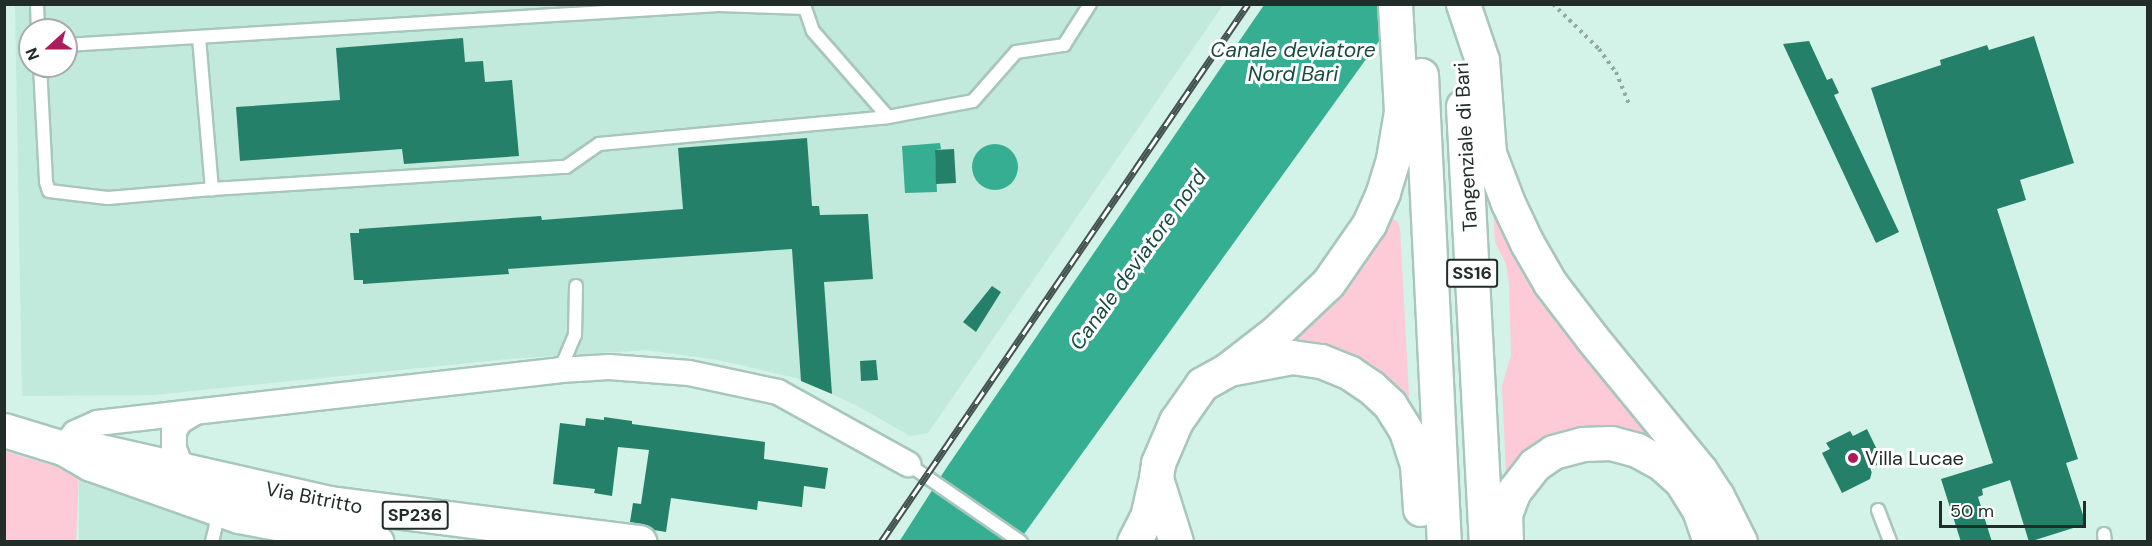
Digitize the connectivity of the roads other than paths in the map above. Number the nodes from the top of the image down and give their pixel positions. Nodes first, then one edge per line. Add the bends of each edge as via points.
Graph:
1 (1090, 4) edge
2 (1458, 4) edge
3 (1463, 4) edge
4 (1407, 14) edge
5 (199, 38) junction
6 (78, 44) edge
7 (41, 78) edge
8 (888, 117) junction
9 (212, 189) junction
10 (576, 286) dead end
11 (561, 370) junction
12 (1227, 370) junction
13 (194, 413) junction
14 (4, 430) edge
15 (63, 448) junction
16 (908, 464) joint
17 (192, 473) junction
18 (1156, 478) junction
19 (219, 510) junction
20 (1878, 510) dead end
21 (358, 540) edge
22 (212, 542) edge
23 (640, 542) edge
24 (1021, 542) edge
25 (1134, 542) edge
26 (1176, 542) edge
27 (1422, 542) edge
28 (1444, 542) edge
29 (1486, 542) edge
30 (1506, 542) edge
31 (1710, 542) edge
32 (1740, 542) edge
33 (1890, 542) edge

1 - 8 lane via 1064,45 1016,52 973,101
2 - 29 main road, Tangenziale di Bari / SS16
3 - 32 main road via 1482,60 1489,153 1527,243 1550,283 1700,470
4 - 12 main road via 1394,159 1369,224 1328,283 1302,310
4 - 28 main road, SS16
5 - 6 lane
5 - 8 lane via 718,5 805,8 813,31
5 - 9 lane
7 - 9 lane via 49,191 108,198
8 - 9 lane via 599,144 566,167
10 - 11 lane via 575,335
11 - 13 street
11 - 16 street via 609,367 689,373 778,392
12 - 18 main road via 1202,384 1176,421 1158,463
12 - 27 main road via 1292,357 1321,361 1371,387 1406,430 1417,465
13 - 15 street via 97,423 75,433
13 - 17 street via 179,422 174,432 179,462
14 - 15 main road, Via Bitritto
15 - 17 main road, Via Bitritto / SP236 via 92,449
15 - 19 main road, Via Bitritto via 91,464
16 - 24 lane
17 - 23 main road, Via Bitritto / SP236 via 330,503
18 - 25 main road via 1147,517
18 - 26 main road
19 - 21 main road, Via Bitritto
19 - 22 lane
20 - 33 lane
30 - 31 main road via 1505,514 1514,491 1534,465 1553,452 1582,444 1611,443 1637,450 1681,481 1699,510

